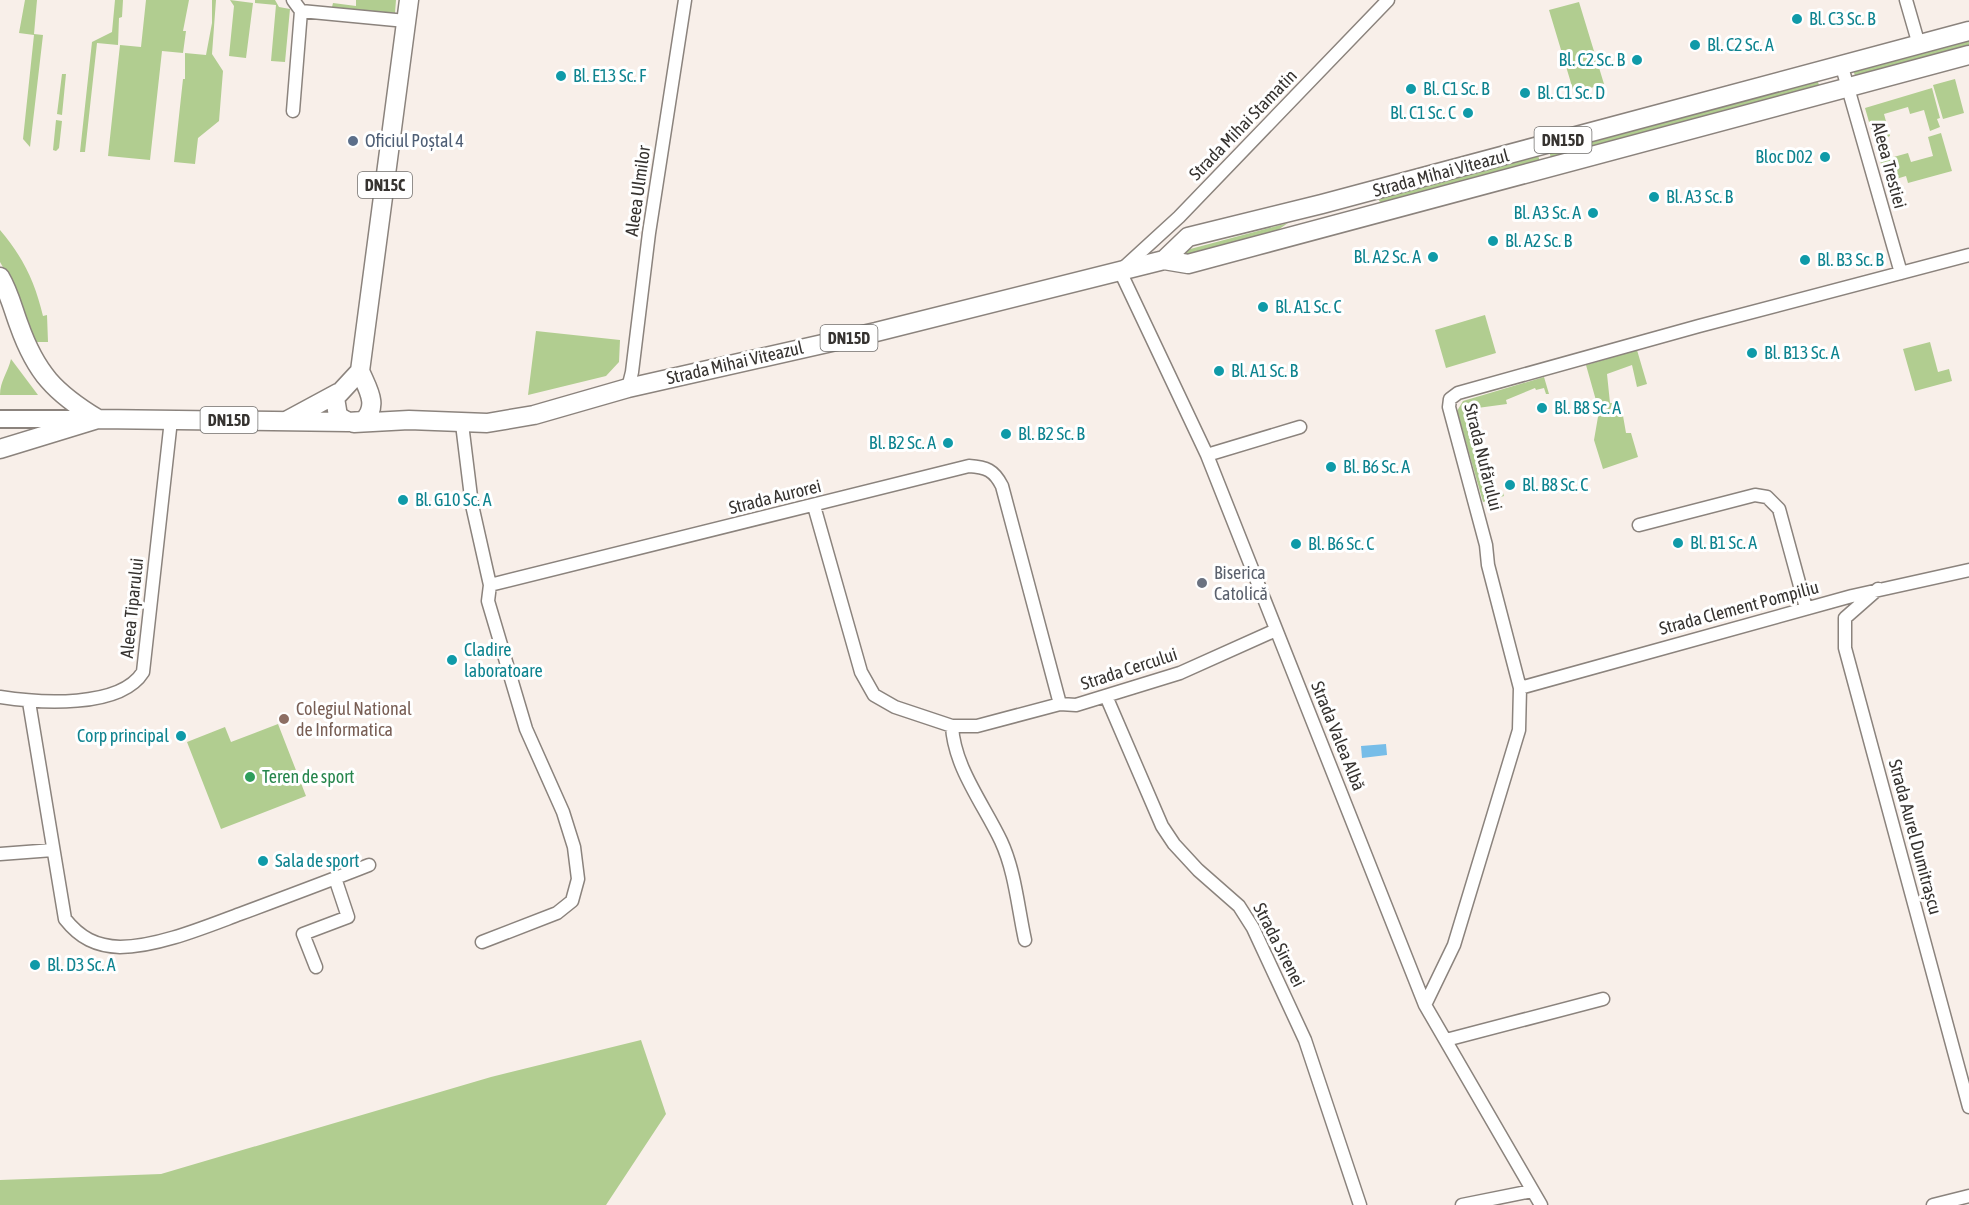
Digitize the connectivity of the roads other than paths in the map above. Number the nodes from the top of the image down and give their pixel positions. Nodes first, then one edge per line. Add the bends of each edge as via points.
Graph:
1 (294, 0) edge
2 (409, 0) edge
3 (685, 0) edge
4 (1388, 0) edge
5 (1906, 0) edge
6 (301, 12) junction
7 (406, 21) junction
8 (1969, 31) edge
9 (1919, 45) junction
10 (1969, 55) edge
11 (1842, 67) junction
12 (1849, 88) junction
13 (293, 111) dead end
14 (1179, 217) junction
15 (1188, 237) junction
16 (1969, 255) edge
17 (1164, 260) junction
18 (1120, 271) junction
19 (1901, 273) junction
20 (0, 277) edge
21 (360, 370) junction
22 (628, 388) junction
23 (339, 391) junction
24 (370, 396) junction
25 (0, 419) edge
26 (98, 419) junction
27 (171, 420) junction
28 (409, 420) junction
29 (286, 421) junction
30 (351, 423) junction
31 (462, 424) junction
32 (1300, 427) dead end
33 (0, 449) edge
34 (1207, 455) junction
35 (814, 506) junction
36 (1639, 525) dead end
37 (1969, 570) edge
38 (490, 585) junction
39 (1878, 589) junction
40 (1806, 608) junction
41 (1276, 630) junction
42 (1520, 688) junction
43 (1106, 696) junction
44 (0, 697) edge
45 (29, 702) junction
46 (1060, 704) junction
47 (952, 726) junction
48 (53, 850) junction
49 (0, 854) edge
50 (369, 866) dead end
51 (335, 878) junction
52 (1025, 940) dead end
53 (482, 942) dead end
54 (316, 967) dead end
55 (1603, 999) dead end
56 (1425, 1005) junction
57 (1446, 1040) junction
58 (1969, 1107) edge
59 (1532, 1191) junction
60 (1969, 1196) edge
61 (1360, 1205) edge
62 (1462, 1205) edge
63 (1541, 1205) edge
64 (1932, 1205) edge

1 - 6 street
2 - 7 main road, DN15C
3 - 22 street, Aleea Ulmilor
4 - 14 street, Strada Mihai Stamatin
5 - 9 street
6 - 7 street
6 - 13 street
7 - 21 main road, DN15C
8 - 9 main road, Strada Mihai Viteazul / DN15D
9 - 11 main road, Strada Mihai Viteazul / DN15D
10 - 12 main road, Strada Mihai Viteazul / DN15D
11 - 12 street, Aleea Trestiei
11 - 15 main road, Strada Mihai Viteazul / DN15D
12 - 17 main road, Strada Mihai Viteazul / DN15D via 1200,261 1188,264
12 - 19 street, Aleea Trestiei
14 - 15 street
14 - 18 street, Strada Mihai Stamatin
15 - 17 main road, Strada Mihai Viteazul / DN15D
16 - 19 street, Strada Nufărului
17 - 18 main road, Strada Mihai Viteazul / DN15D
18 - 22 main road, Strada Mihai Viteazul / DN15D
18 - 34 street, Strada Valea Albă
19 - 42 street, Strada Nufărului via 1631,344 1458,393 1450,399
20 - 26 main road via 38,368 54,389
21 - 23 main road, Strada Mihai Viteazul
21 - 24 main road
22 - 31 main road, Strada Mihai Viteazul / DN15D via 534,415
23 - 24 main road via 359,385
23 - 29 main road, Strada Mihai Viteazul
23 - 30 main road via 335,410
24 - 28 main road, Strada Mihai Viteazul
24 - 30 main road via 369,415
25 - 26 main road, Strada Mihai Viteazul
26 - 27 main road, Strada Mihai Viteazul / DN15D
26 - 33 main road, Strada Mihai Viteazul
27 - 29 main road, Strada Mihai Viteazul / DN15D
27 - 45 street, Aleea Tiparului via 143,672 137,681 118,692
28 - 30 main road, Strada Mihai Viteazul
28 - 31 main road, Strada Mihai Viteazul / DN15D
29 - 30 main road, Strada Mihai Viteazul
31 - 38 street via 472,506
32 - 34 street
34 - 41 street, Strada Valea Albă
35 - 38 street, Strada Aurorei
35 - 46 street, Strada Aurorei via 969,466 984,467 996,474
35 - 47 street, Strada Cercului via 867,685 874,695 895,707
36 - 40 street via 1755,495 1767,497 1779,509
37 - 39 street, Strada Clement Pompiliu
38 - 53 street via 488,601 526,729 563,812 574,847 578,879 572,901 557,914
39 - 40 street, Strada Clement Pompiliu
39 - 58 street, Strada Aurel Dumitrașcu via 1845,618 1845,648
40 - 42 street, Strada Clement Pompiliu
41 - 43 street, Strada Cercului via 1180,673
41 - 56 street, Strada Valea Albă
42 - 56 street, Strada Nufărului via 1519,730 1479,870 1454,945
43 - 46 street, Strada Cercului via 1076,705
43 - 61 street, Strada Sirenei via 1173,844 1239,906 1253,928 1305,1040
44 - 45 street, Aleea Tiparului
45 - 48 street
46 - 47 street, Strada Cercului via 977,726
47 - 52 street via 956,750 1001,841
48 - 49 street
48 - 51 street via 65,919 78,935 118,947 205,927
50 - 51 street
51 - 54 street via 348,917 303,934
55 - 57 street
56 - 57 street, Strada Valea Albă
57 - 59 street, Strada Valea Albă
59 - 62 street
59 - 63 street, Strada Valea Albă
60 - 64 street

